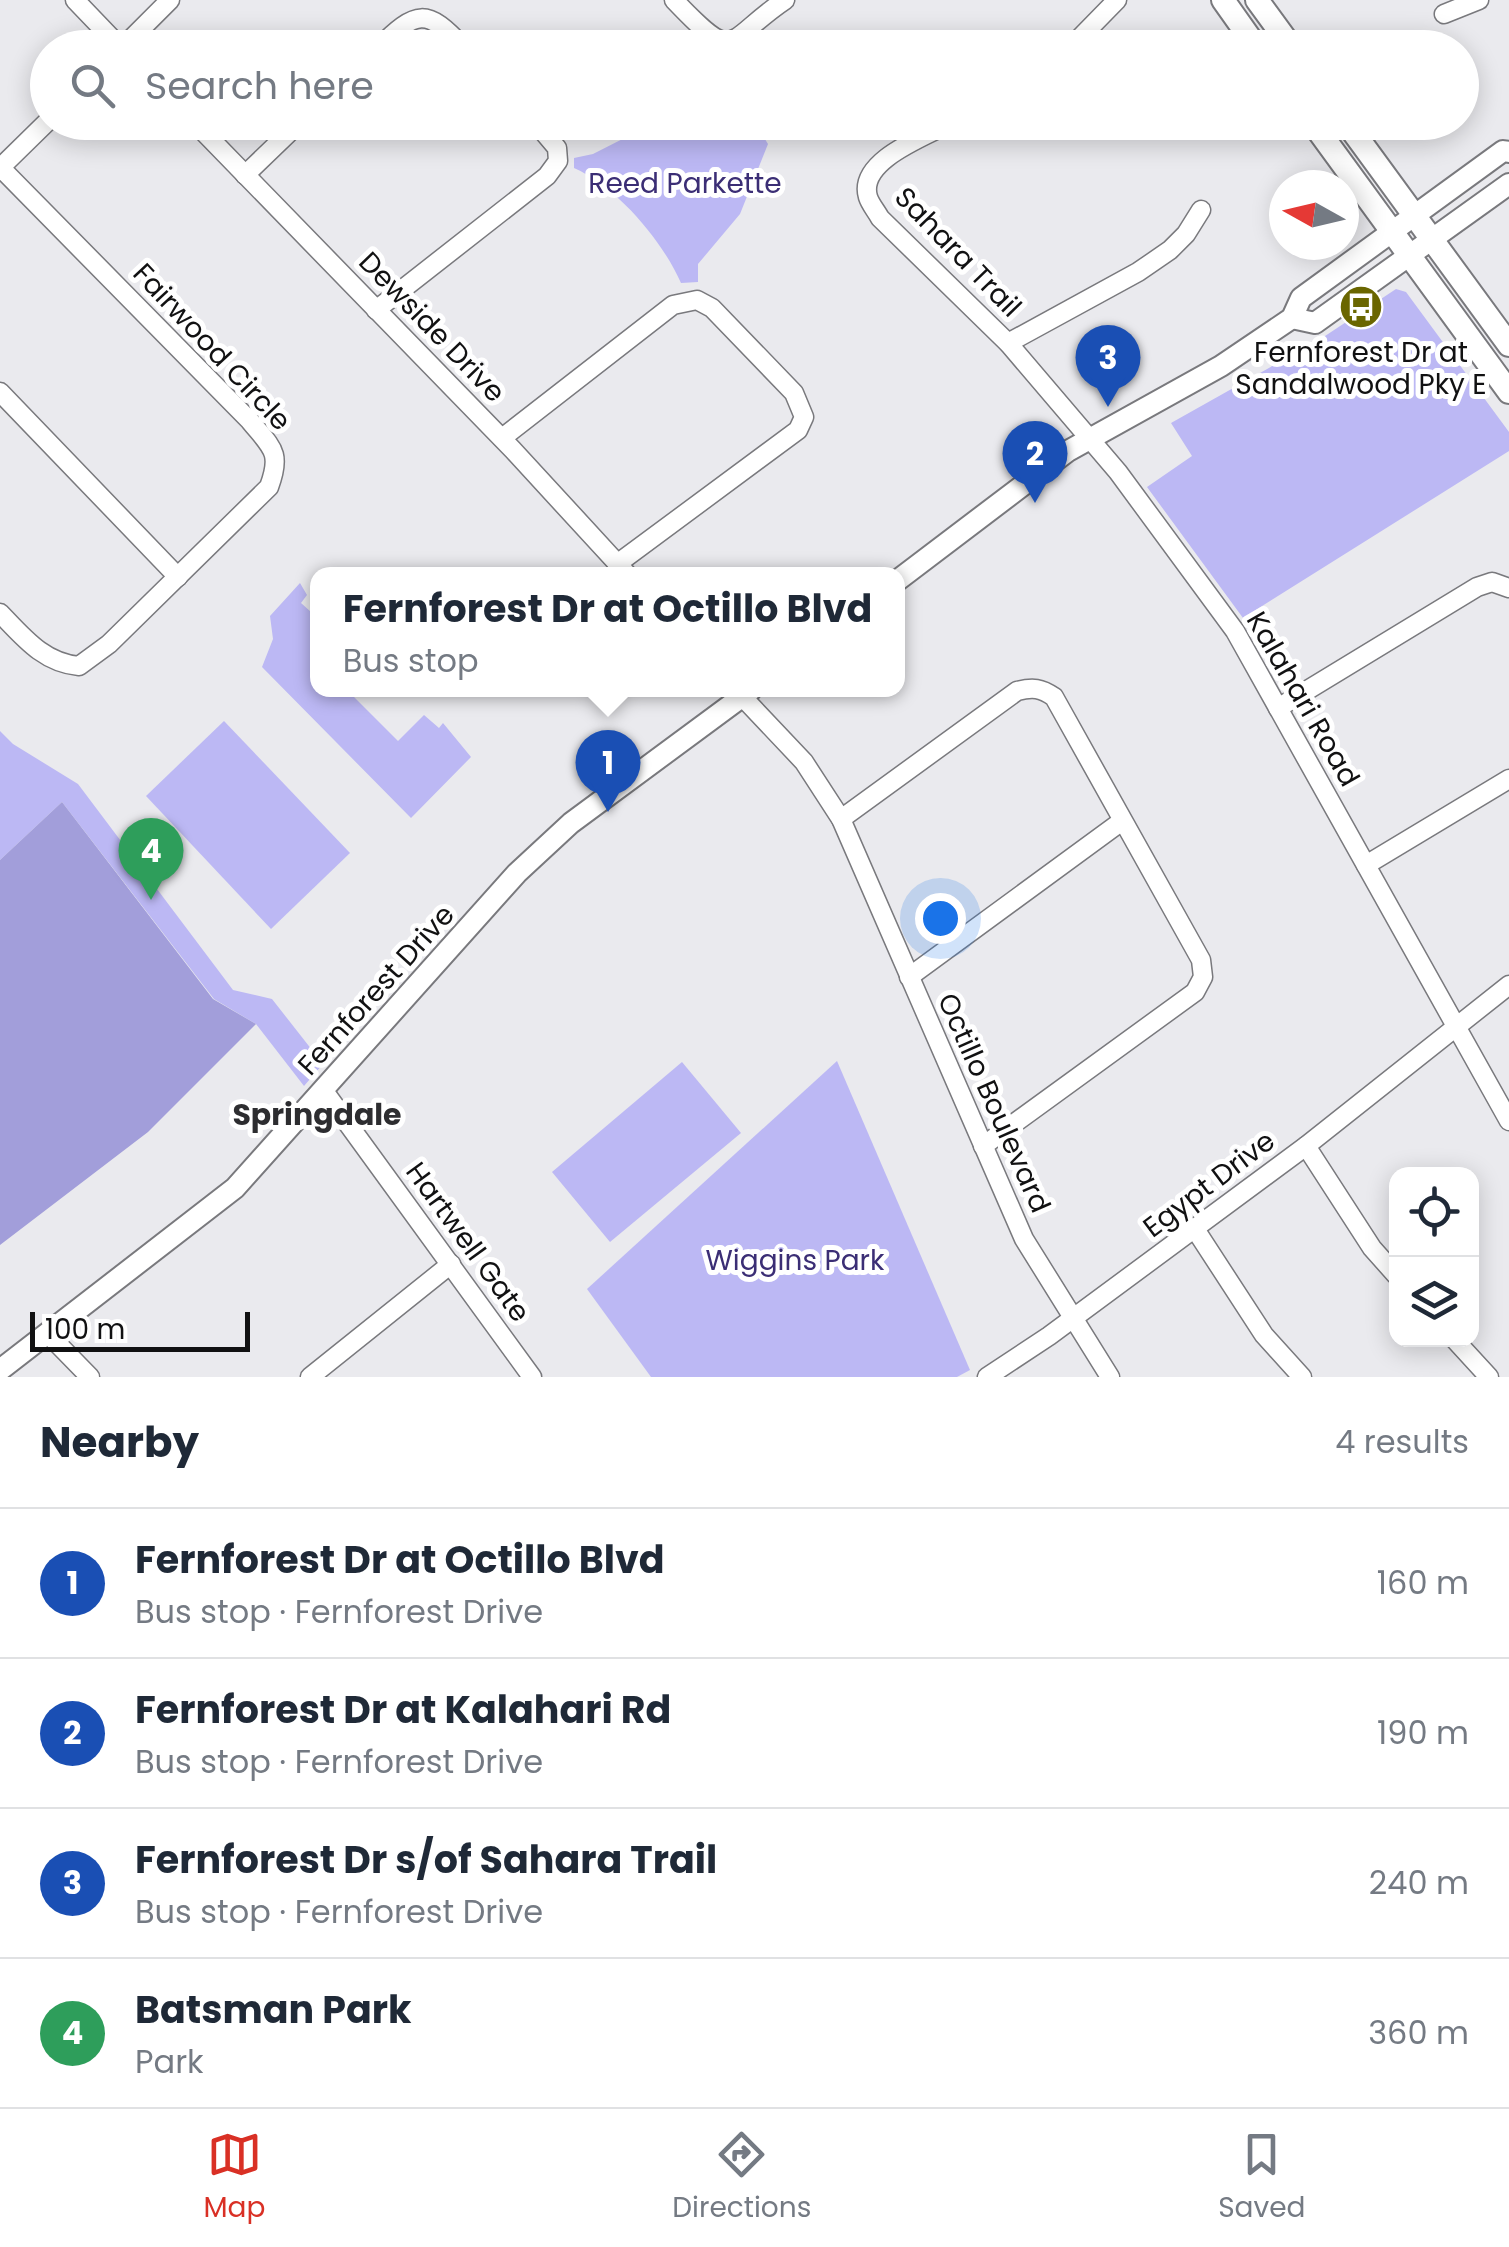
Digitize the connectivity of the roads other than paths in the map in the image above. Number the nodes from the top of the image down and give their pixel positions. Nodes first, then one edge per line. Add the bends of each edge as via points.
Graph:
1 (76, 0) edge
2 (170, 0) edge
3 (674, 0) edge
4 (785, 0) edge
5 (1117, 0) edge
6 (1223, 0) edge
7 (1258, 0) edge
8 (1478, 0) edge
9 (1444, 14) dead end
10 (105, 30) edge
11 (140, 30) edge
12 (396, 30) edge
13 (448, 30) edge
14 (705, 30) edge
15 (749, 30) edge
16 (1088, 30) edge
17 (1245, 30) edge
18 (1279, 30) edge
19 (30, 139) edge
20 (211, 140) edge
21 (282, 140) edge
22 (550, 140) edge
23 (917, 140) edge
24 (1325, 140) edge
25 (1359, 140) edge
26 (1509, 152) edge
27 (0, 168) edge
28 (245, 176) junction
29 (1509, 184) edge
30 (1201, 210) dead end
31 (1414, 214) junction
32 (1391, 232) junction
33 (1432, 239) junction
34 (1410, 256) junction
35 (376, 310) junction
36 (1292, 318) junction
37 (1008, 343) junction
38 (1509, 346) edge
39 (0, 392) edge
40 (1509, 392) edge
41 (502, 438) junction
42 (1088, 438) junction
43 (619, 567) edge
44 (626, 567) edge
45 (905, 575) edge
46 (178, 576) junction
47 (1509, 588) edge
48 (0, 613) edge
49 (736, 697) edge
50 (747, 697) edge
51 (1278, 708) junction
52 (1509, 779) edge
53 (841, 820) junction
54 (1122, 820) junction
55 (1366, 865) junction
56 (910, 976) junction
57 (1509, 985) edge
58 (1455, 1026) junction
59 (324, 1090) junction
60 (1509, 1121) edge
61 (983, 1146) junction
62 (1306, 1146) junction
63 (1195, 1229) junction
64 (451, 1264) junction
65 (1389, 1267) edge
66 (1072, 1319) junction
67 (48, 1334) junction
68 (1461, 1347) edge
69 (0, 1370) edge
70 (90, 1377) edge
71 (310, 1377) edge
72 (532, 1377) edge
73 (988, 1377) edge
74 (1110, 1377) edge
75 (1302, 1377) edge
76 (1489, 1377) edge

1 - 10 street
2 - 11 street
3 - 14 street
4 - 15 street
5 - 16 street
6 - 17 main road
7 - 18 main road
8 - 9 street
12 - 13 street via 428,16
19 - 27 street
20 - 28 street, Dewside Drive
21 - 28 street
22 - 35 street via 558,161 547,176
23 - 37 street, Sahara Trail via 877,166 868,196 880,218
24 - 32 main road
25 - 31 main road
26 - 31 street
27 - 46 street, Fairwood Circle via 276,452 269,487
28 - 35 street, Dewside Drive
29 - 33 street
30 - 37 street via 1170,250
31 - 32 street
31 - 33 main road
32 - 34 main road
32 - 36 street via 1302,298
33 - 34 street
33 - 38 main road
34 - 36 street via 1315,324
34 - 40 main road
35 - 41 street, Dewside Drive
36 - 42 street via 1221,366
37 - 42 street, Sahara Trail
39 - 46 street
41 - 43 street, Dewside Drive
41 - 44 street via 673,305 698,300 794,393 804,417 798,430
42 - 45 street
42 - 51 street, Kalahari Road via 1235,631
46 - 48 street, Fairwood Circle via 79,666 58,664 39,652
47 - 51 street via 1492,582 1477,587
49 - 59 street, Fernforest Drive via 534,855
50 - 53 street, Octillo Boulevard via 804,762
51 - 55 street, Kalahari Road
52 - 55 street
53 - 54 street via 1018,691 1033,688 1054,697
53 - 56 street, Octillo Boulevard
54 - 56 street
54 - 61 street via 1201,960 1203,977 1195,992
55 - 58 street, Kalahari Road
56 - 61 street, Octillo Boulevard
57 - 58 street, Egypt Drive
58 - 60 street, Kalahari Road
58 - 62 street, Egypt Drive
59 - 64 street, Hartwell Gate
59 - 67 street, Fernforest Drive via 235,1188
61 - 66 street, Octillo Boulevard via 1024,1238
62 - 63 street, Egypt Drive
62 - 65 street
63 - 66 street, Egypt Drive
63 - 75 street via 1264,1334
64 - 71 street
64 - 72 street, Hartwell Gate
66 - 73 street, Egypt Drive
66 - 74 street, Octillo Boulevard
67 - 69 street, Fernforest Drive
67 - 70 street
68 - 76 street

